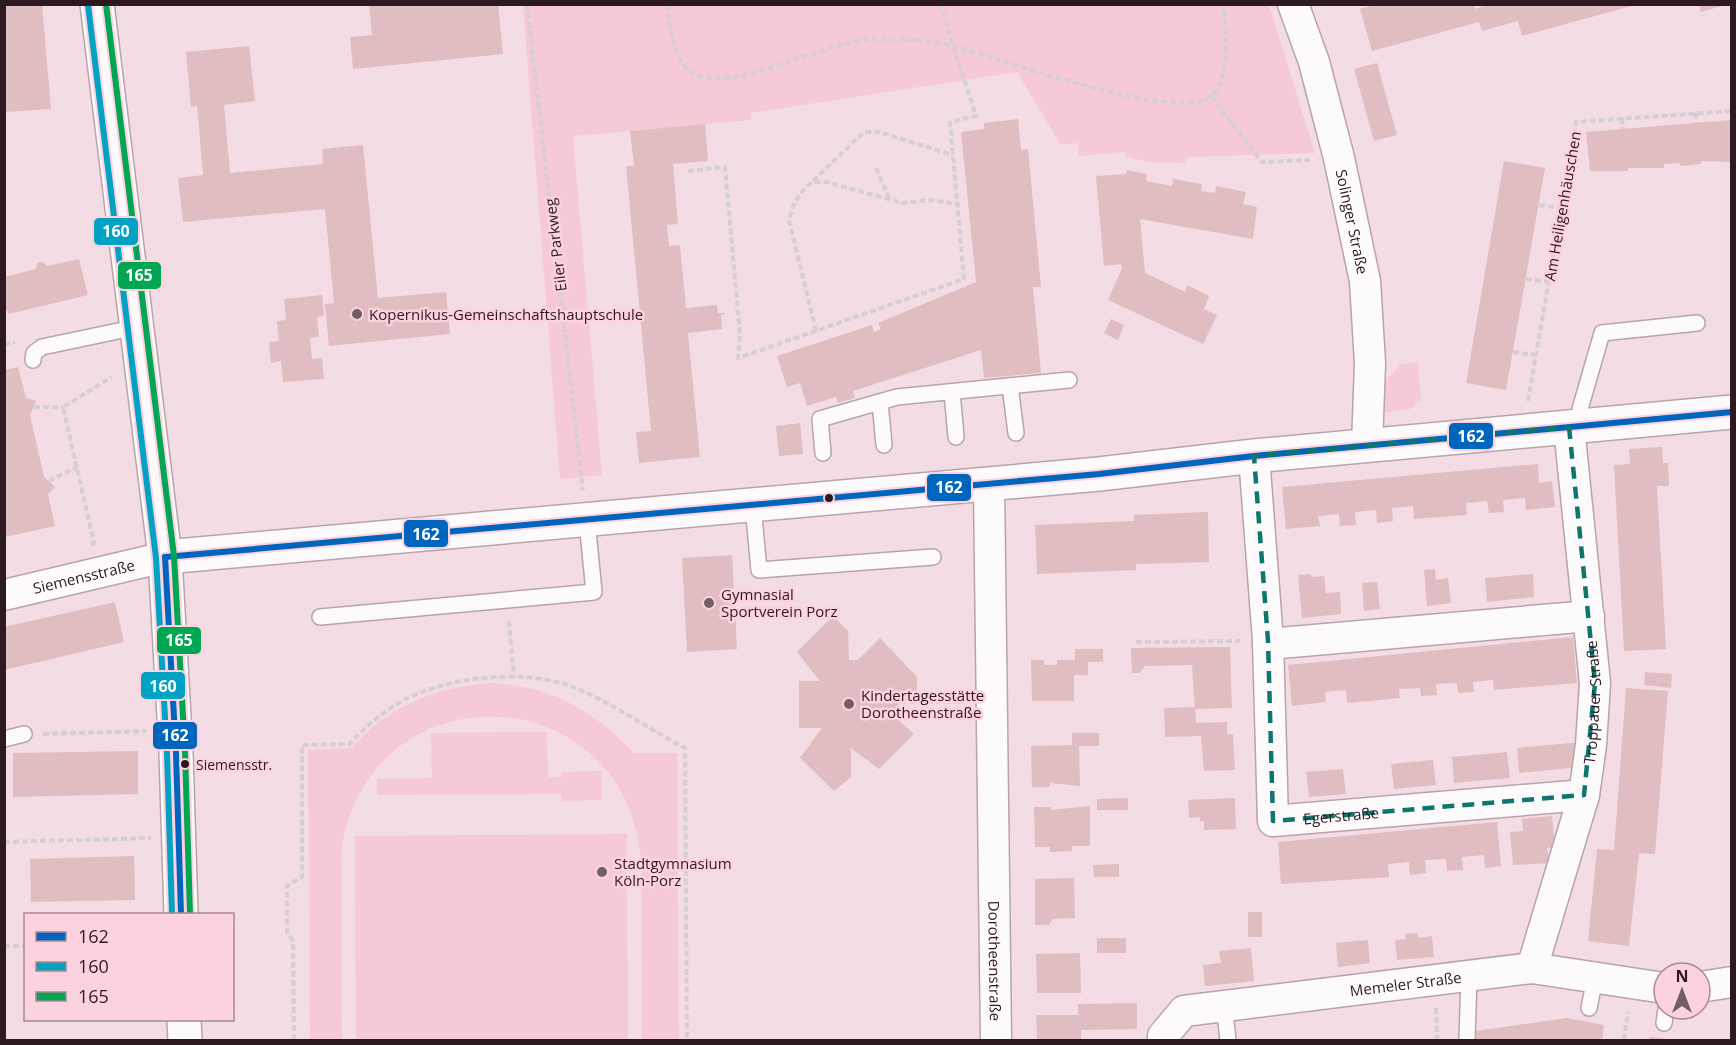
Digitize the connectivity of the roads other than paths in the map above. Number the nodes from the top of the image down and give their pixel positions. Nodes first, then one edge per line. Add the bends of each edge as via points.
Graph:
1 (97, 4) edge
2 (1293, 4) edge
3 (1697, 323) dead end
4 (137, 327) junction
5 (33, 360) dead end
6 (1069, 380) dead end
7 (1010, 386) junction
8 (952, 392) junction
9 (880, 402) junction
10 (1731, 412) edge
11 (1575, 426) junction
12 (1016, 433) dead end
13 (956, 438) dead end
14 (884, 445) dead end
15 (1367, 445) junction
16 (823, 453) dead end
17 (1254, 456) junction
18 (989, 484) junction
19 (753, 506) junction
20 (587, 521) junction
21 (165, 556) junction
22 (933, 557) dead end
23 (4, 595) edge
24 (1589, 616) junction
25 (320, 617) dead end
26 (1268, 643) junction
27 (24, 734) road end
28 (4, 739) edge
29 (1584, 795) junction
30 (181, 913) edge
31 (1532, 968) junction
32 (1469, 976) junction
33 (1595, 978) junction
34 (1731, 982) edge
35 (1712, 985) edge
36 (1652, 986) edge
37 (1224, 1006) junction
38 (1589, 1008) dead end
39 (184, 1021) edge
40 (185, 1041) edge
41 (996, 1041) edge
42 (1163, 1041) edge
43 (1228, 1041) edge
44 (1467, 1041) edge

1 - 4 street
2 - 15 street, Solinger Straße via 1314,62 1339,158 1365,281 1370,363
3 - 11 lane via 1602,333
4 - 5 lane via 42,347 34,353
4 - 21 street
6 - 7 lane
7 - 8 lane
7 - 12 lane
8 - 9 lane
8 - 13 lane
9 - 14 lane
9 - 16 lane via 820,419
10 - 11 street
11 - 15 street
11 - 24 street, Troppauer Straße
15 - 17 street
17 - 18 street
17 - 26 street, Egerstraße
18 - 19 street
18 - 41 street, Dorotheenstraße
19 - 20 street
19 - 22 lane via 759,570
20 - 21 street
20 - 25 lane via 594,592
21 - 23 street, Siemensstraße
21 - 30 street
24 - 26 street
24 - 29 street, Troppauer Straße via 1595,682
26 - 29 street, Egerstraße via 1273,821
27 - 28 lane
29 - 31 street, Troppauer Straße
31 - 32 street, Memeler Straße
31 - 33 street, Memeler Straße
32 - 37 street, Memeler Straße
32 - 44 lane
33 - 36 street, Memeler Straße
33 - 38 lane
34 - 35 street
37 - 42 street, Memeler Straße via 1184,1011
37 - 43 lane
39 - 40 street

